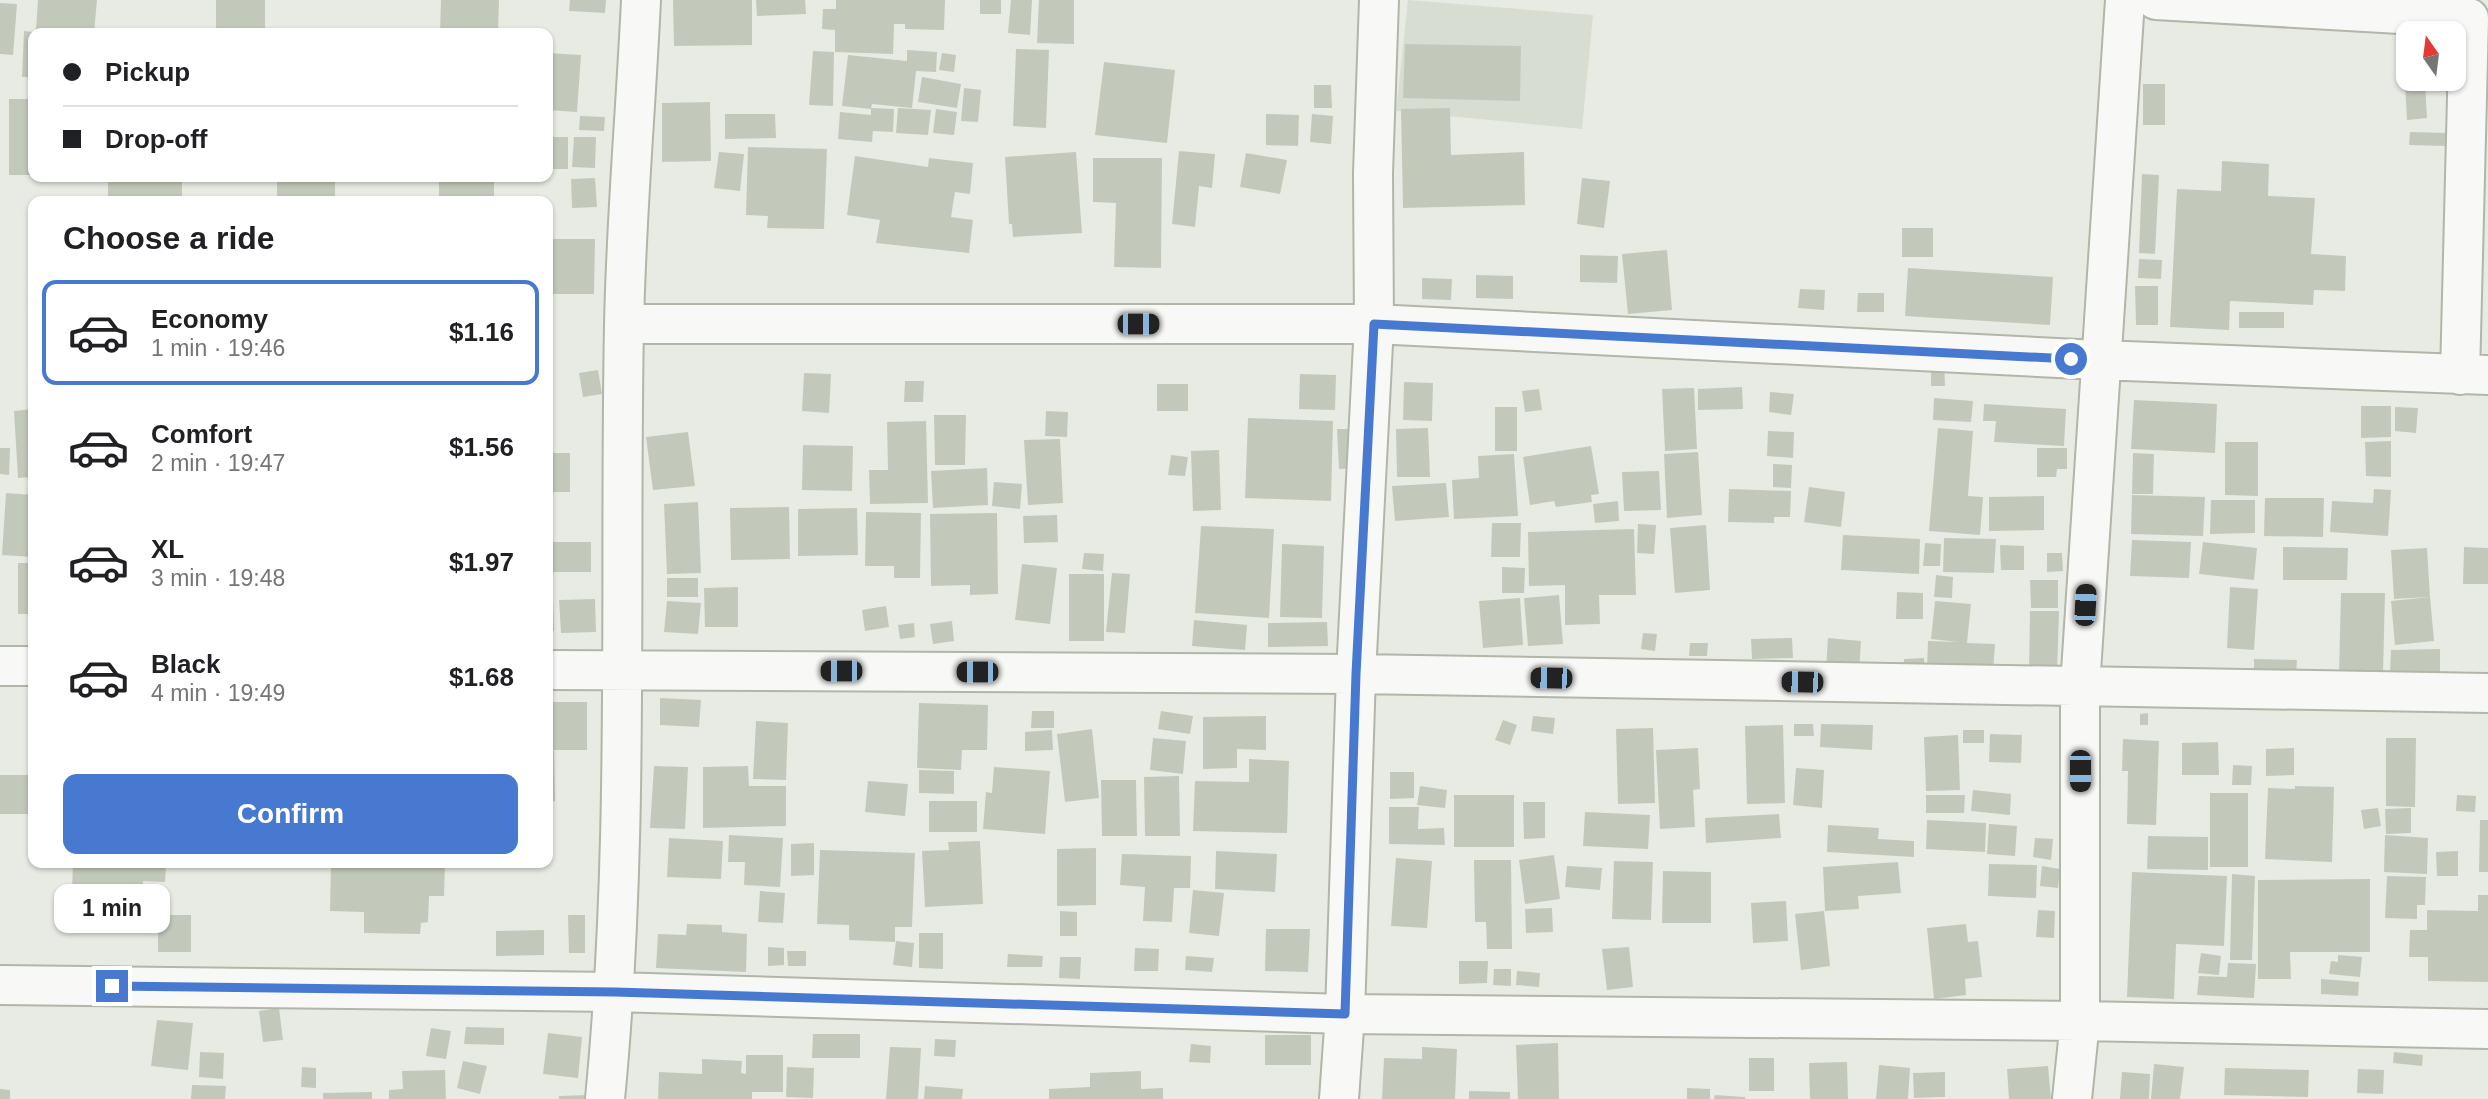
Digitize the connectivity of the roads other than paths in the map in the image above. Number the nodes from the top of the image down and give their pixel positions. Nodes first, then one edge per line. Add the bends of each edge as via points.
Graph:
1 (641, 0) edge
2 (1379, 0) edge
3 (2125, 0) edge
4 (2156, 0) edge
5 (2283, 4) edge
6 (624, 324) junction
7 (1374, 324) junction
8 (2099, 360) junction
9 (2474, 375) edge
10 (0, 666) edge
11 (28, 666) edge
12 (553, 670) edge
13 (625, 670) junction
14 (1356, 674) junction
15 (2080, 687) junction
16 (2488, 693) edge
17 (0, 985) edge
18 (615, 992) junction
19 (1345, 1014) junction
20 (2080, 1021) junction
21 (2488, 1029) edge
22 (605, 1099) edge
23 (1339, 1099) edge
24 (2072, 1099) edge

1 - 6 street
2 - 7 street
3 - 8 street
4 - 5 street
5 - 9 street via 2469,18
6 - 7 street
6 - 13 street
7 - 8 street
7 - 14 street
8 - 9 street
8 - 15 street
10 - 11 street
12 - 13 street
13 - 14 street
13 - 18 street
14 - 15 street
14 - 19 street
15 - 16 street
15 - 20 street
17 - 18 street
18 - 19 street
18 - 22 street
19 - 20 street
19 - 23 street
20 - 21 street
20 - 24 street

